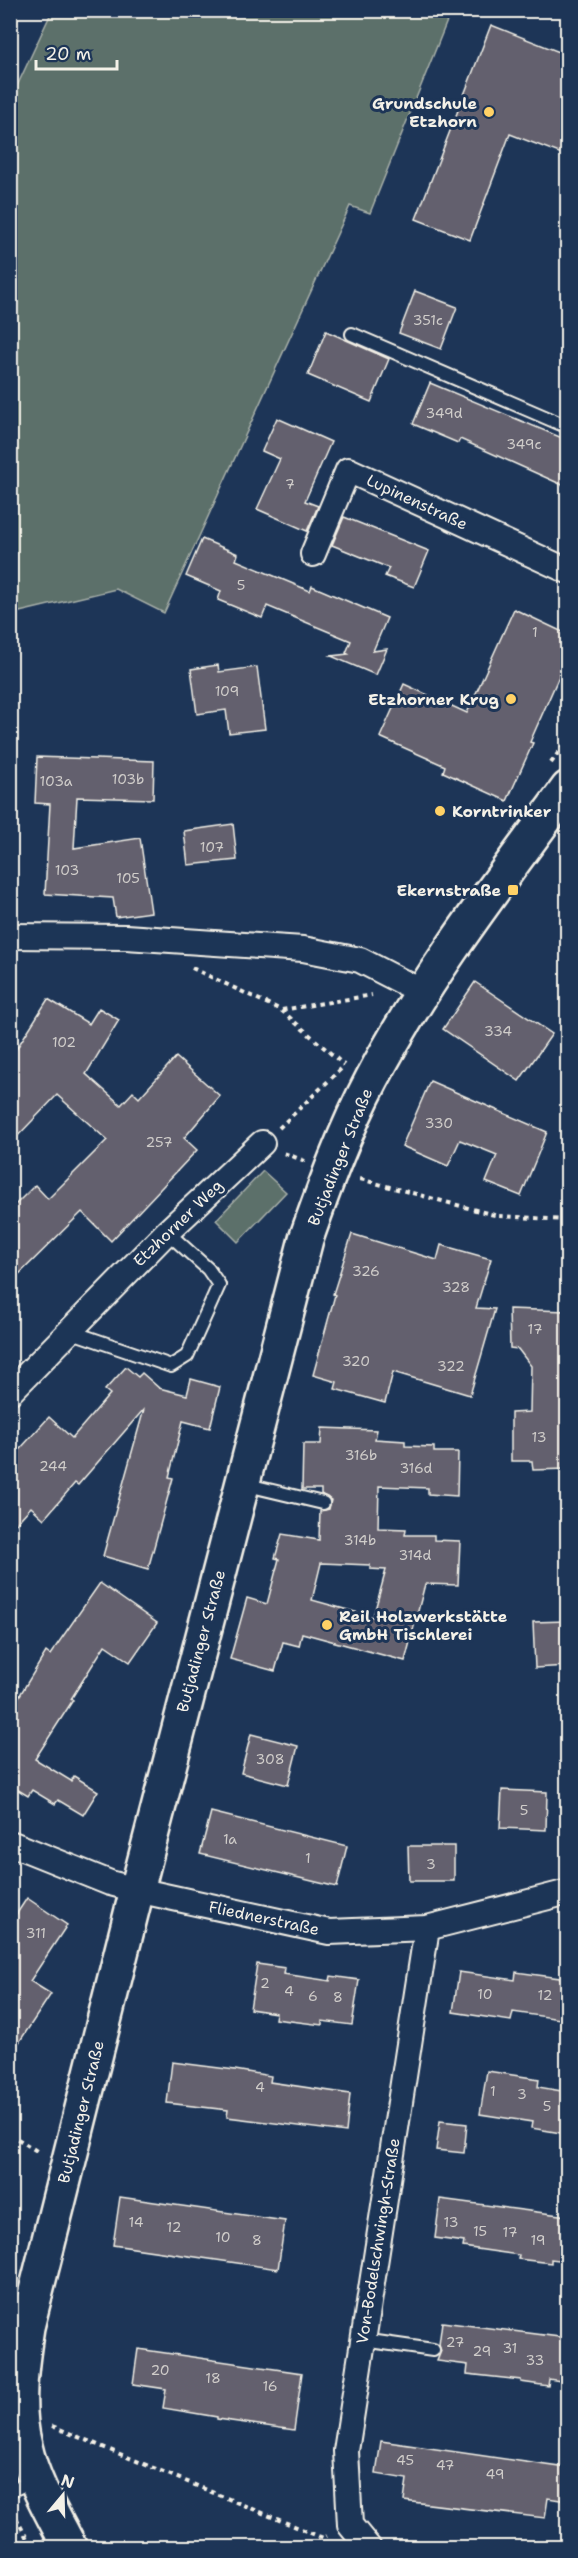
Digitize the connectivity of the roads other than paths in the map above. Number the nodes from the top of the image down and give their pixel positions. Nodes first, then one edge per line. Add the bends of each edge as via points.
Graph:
1 (352, 334) dead end
2 (567, 427) edge
3 (312, 554) dead end
4 (567, 571) edge
5 (567, 788) edge
6 (10, 936) edge
7 (424, 993) junction
8 (262, 1143) road end
9 (167, 1232) junction
10 (69, 1331) junction
11 (10, 1392) edge
12 (242, 1484) junction
13 (323, 1503) dead end
14 (10, 1843) edge
15 (137, 1890) junction
16 (567, 1892) edge
17 (428, 1928) junction
18 (363, 2340) junction
19 (433, 2350) dead end
20 (15, 2374) edge
21 (23, 2485) edge
22 (70, 2547) edge
23 (369, 2547) edge

1 - 2 lane
3 - 4 street, Lupinenstraße via 348,470
5 - 7 street, Butjadinger Straße
6 - 7 street via 126,937 303,949 360,960
7 - 12 street, Butjadinger Straße via 372,1079 330,1171 303,1249
8 - 9 street, Etzhorner Weg
9 - 10 street, Etzhorner Weg
9 - 10 lane via 208,1269 219,1285 187,1356 171,1366
10 - 11 street, Etzhorner Weg
12 - 13 lane
12 - 15 street, Butjadinger Straße
14 - 15 street, Fliednerstraße
15 - 17 street, Fliednerstraße via 329,1932
15 - 20 street, Butjadinger Straße
16 - 17 street, Fliednerstraße
17 - 18 street, Von-Bodelschwingh-Straße
18 - 19 lane
18 - 23 street, Von-Bodelschwingh-Straße via 346,2451 350,2525
20 - 21 street, Butjadinger Straße via 24,2446
21 - 22 street, Butjadinger Straße

